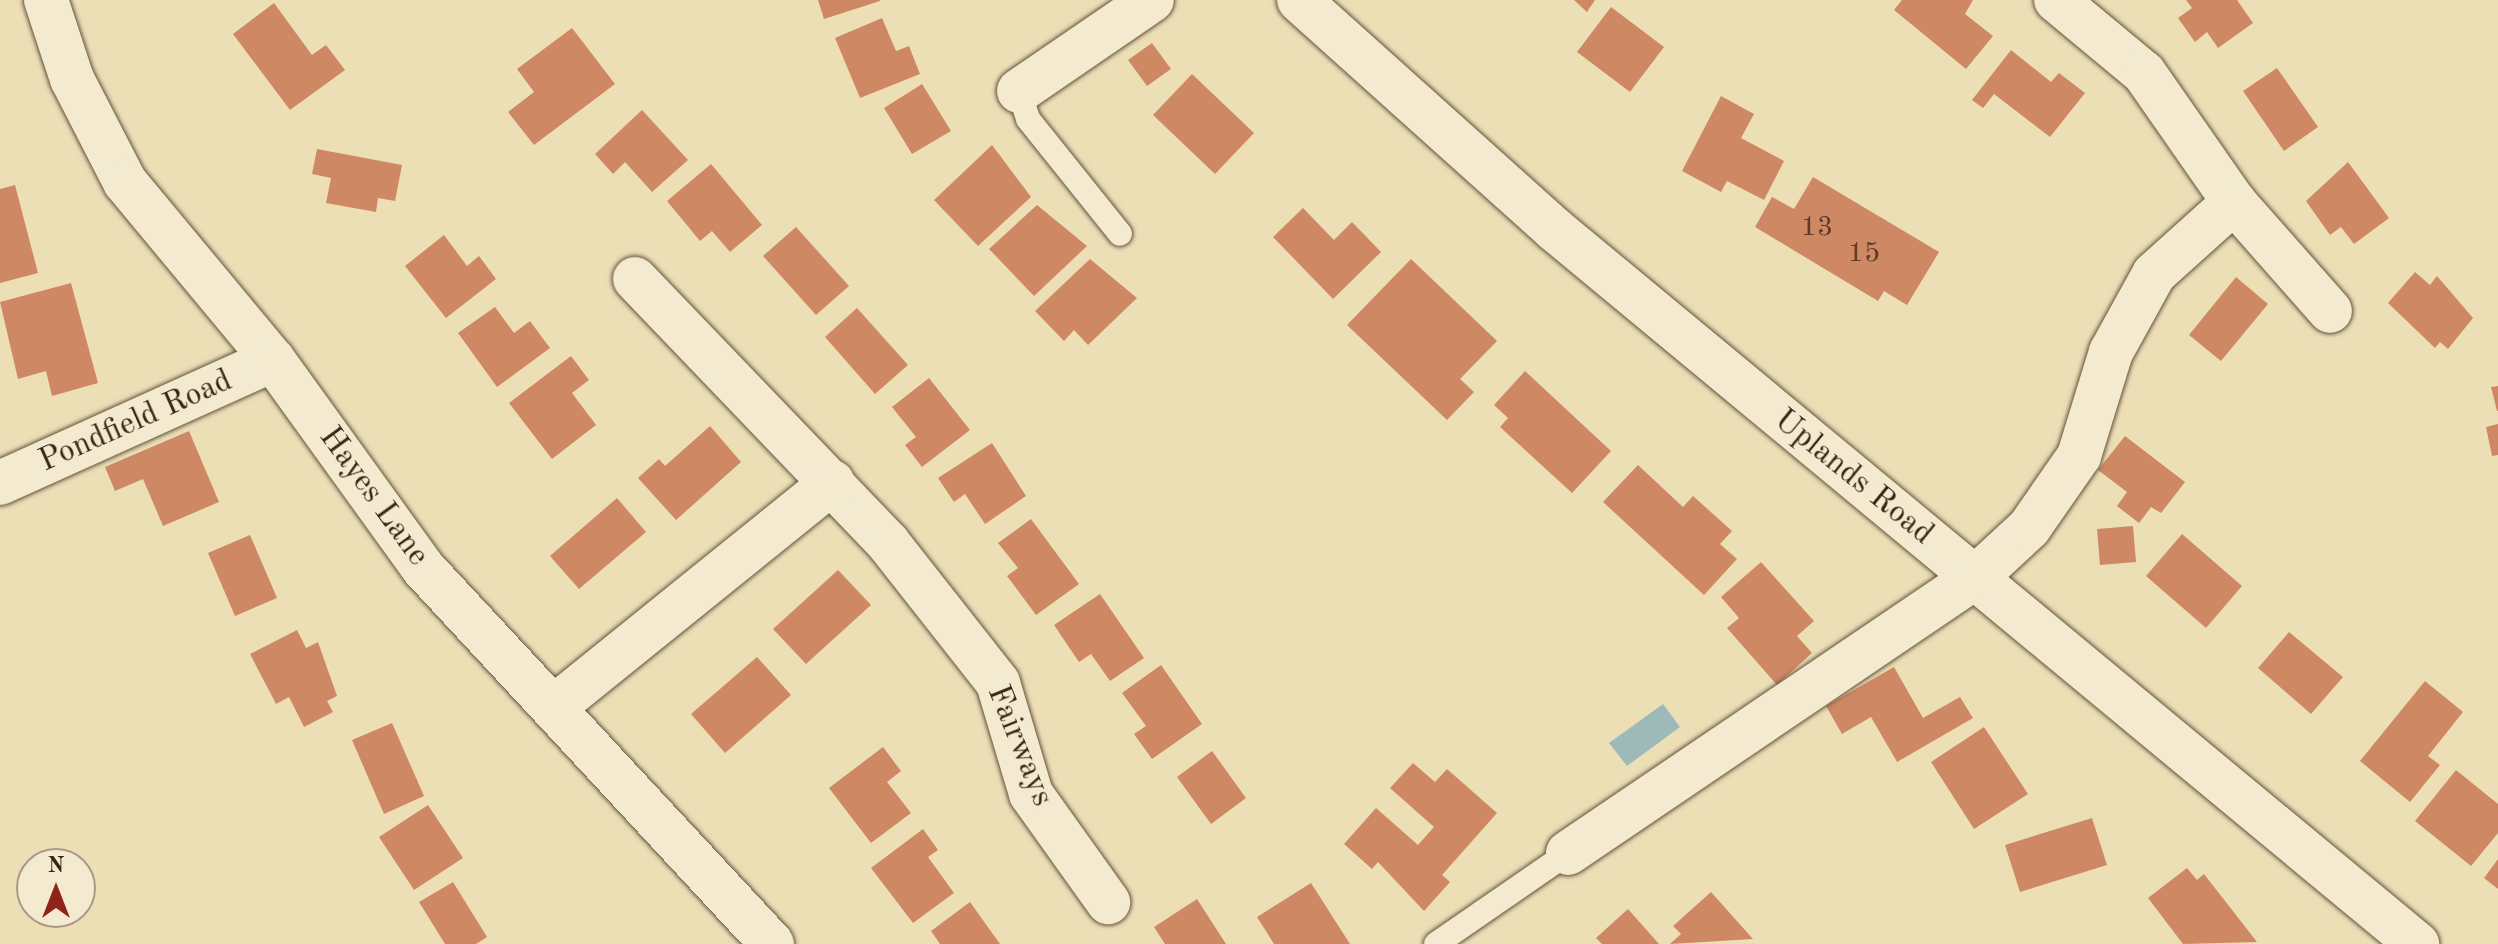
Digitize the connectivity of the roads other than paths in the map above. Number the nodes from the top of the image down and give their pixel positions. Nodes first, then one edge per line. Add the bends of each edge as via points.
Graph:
1 (46, 0) edge
2 (1152, 0) edge
3 (1299, 0) edge
4 (2056, 0) edge
5 (1019, 91) joint
6 (2234, 202) junction
7 (1120, 234) dead end
8 (635, 279) dead end
9 (2330, 311) dead end
10 (273, 360) junction
11 (833, 482) junction
12 (0, 483) edge
13 (1976, 577) junction
14 (554, 707) junction
15 (1568, 853) joint
16 (1108, 902) dead end
17 (772, 944) edge
18 (1436, 944) edge
19 (2417, 944) edge

1 - 10 street, Hayes Lane via 72,79 125,182
2 - 5 street
3 - 13 street, Uplands Road via 1554,229
4 - 6 street via 2144,73
5 - 7 lane via 1028,119
6 - 9 street
6 - 13 street via 2154,274 2111,352 2079,456 2029,528
8 - 11 street, Fairways
10 - 12 street, Pondfield Road
10 - 14 street, Hayes Lane via 423,568
11 - 14 street
11 - 16 street, Fairways via 998,683 1031,794
13 - 15 street
13 - 19 street, Uplands Road
14 - 17 street, Hayes Lane
15 - 18 lane

